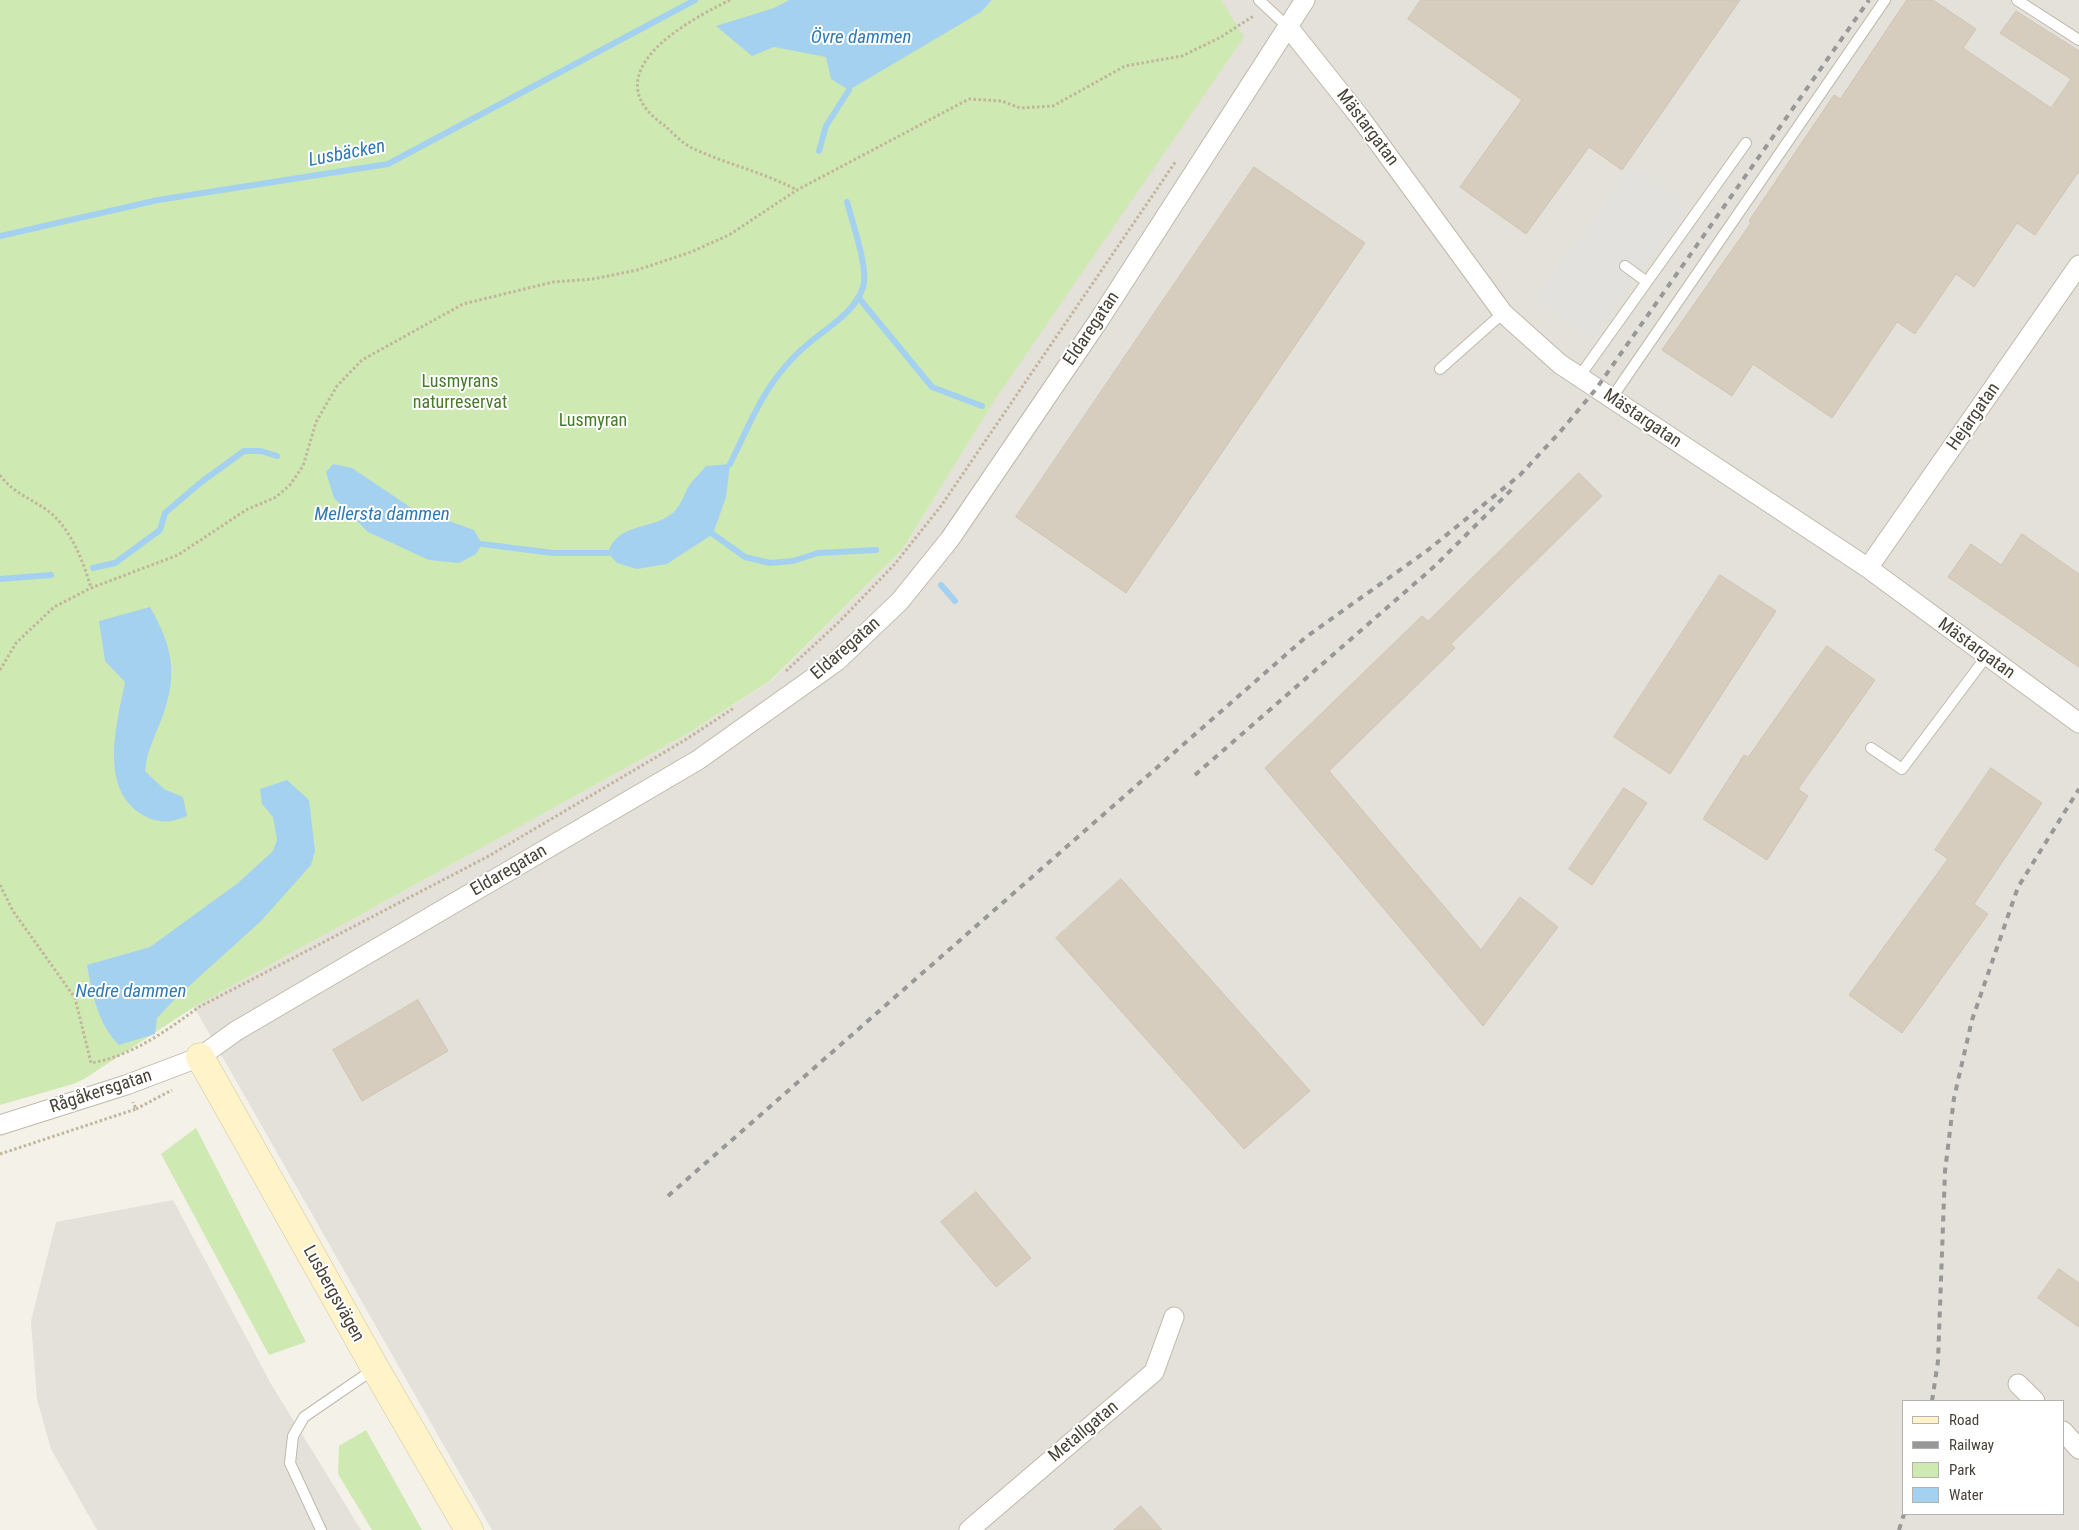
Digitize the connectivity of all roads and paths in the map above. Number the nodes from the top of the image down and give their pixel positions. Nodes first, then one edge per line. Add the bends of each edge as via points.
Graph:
1 (730, 0) edge
2 (1306, 0) edge
3 (1885, 0) edge
4 (2018, 0) edge
5 (1263, 4) edge
6 (1289, 28) junction
7 (2079, 40) edge
8 (1746, 144) dead end
9 (1181, 153) dead end
10 (797, 190) junction
11 (2079, 265) edge
12 (1625, 266) dead end
13 (1647, 282) junction
14 (1504, 313) junction
15 (1440, 369) dead end
16 (1579, 377) junction
17 (1611, 399) junction
18 (0, 475) edge
19 (1868, 568) junction
20 (91, 588) junction
21 (1986, 657) junction
22 (0, 670) edge
23 (783, 674) dead end
24 (734, 708) dead end
25 (2079, 724) edge
26 (1871, 748) dead end
27 (0, 885) edge
28 (200, 1057) junction
29 (0, 1125) edge
30 (1174, 1317) dead end
31 (375, 1368) junction
32 (2018, 1384) dead end
33 (2034, 1400) edge
34 (2064, 1432) edge
35 (2079, 1449) edge
36 (321, 1530) edge
37 (469, 1530) edge
38 (968, 1530) edge

1 - 10 path via 704,12 662,42 641,67 638,91 649,114 691,147
2 - 6 street, Eldaregatan
3 - 17 lane
4 - 7 lane
5 - 6 lane
5 - 10 path via 1221,37 1182,56 1125,66 1053,106 1020,108 1002,101 969,99
6 - 14 street, Mästargatan via 1359,116
6 - 28 street, Eldaregatan via 1093,328 950,539 900,600 837,662 698,760 245,1026
8 - 13 lane
9 - 23 path via 941,506 894,565 838,624
10 - 20 path via 729,235 691,252 638,270 593,279 553,282 463,304 362,360 337,386 316,422 303,466 290,485 276,497 246,510 178,555
11 - 19 street, Hejargatan
12 - 13 lane
13 - 16 lane
14 - 15 lane
14 - 16 street, Mästargatan
16 - 17 street, Mästargatan
17 - 19 street, Mästargatan
18 - 20 path via 24,497 57,518 73,543
19 - 21 street, Mästargatan
20 - 22 path via 54,607 16,642
21 - 25 street, Mästargatan
21 - 26 lane via 1902,769
24 - 27 path via 487,858 199,1008 154,1038 113,1059 91,1063 75,998 13,911
28 - 29 street, Rågåkersgatan via 126,1085
28 - 31 street, Lusbergsvägen
30 - 38 street, Metallgatan via 1154,1372
31 - 36 lane via 304,1417 293,1436 290,1462
31 - 37 street, Lusbergsvägen
32 - 33 street
34 - 35 street

